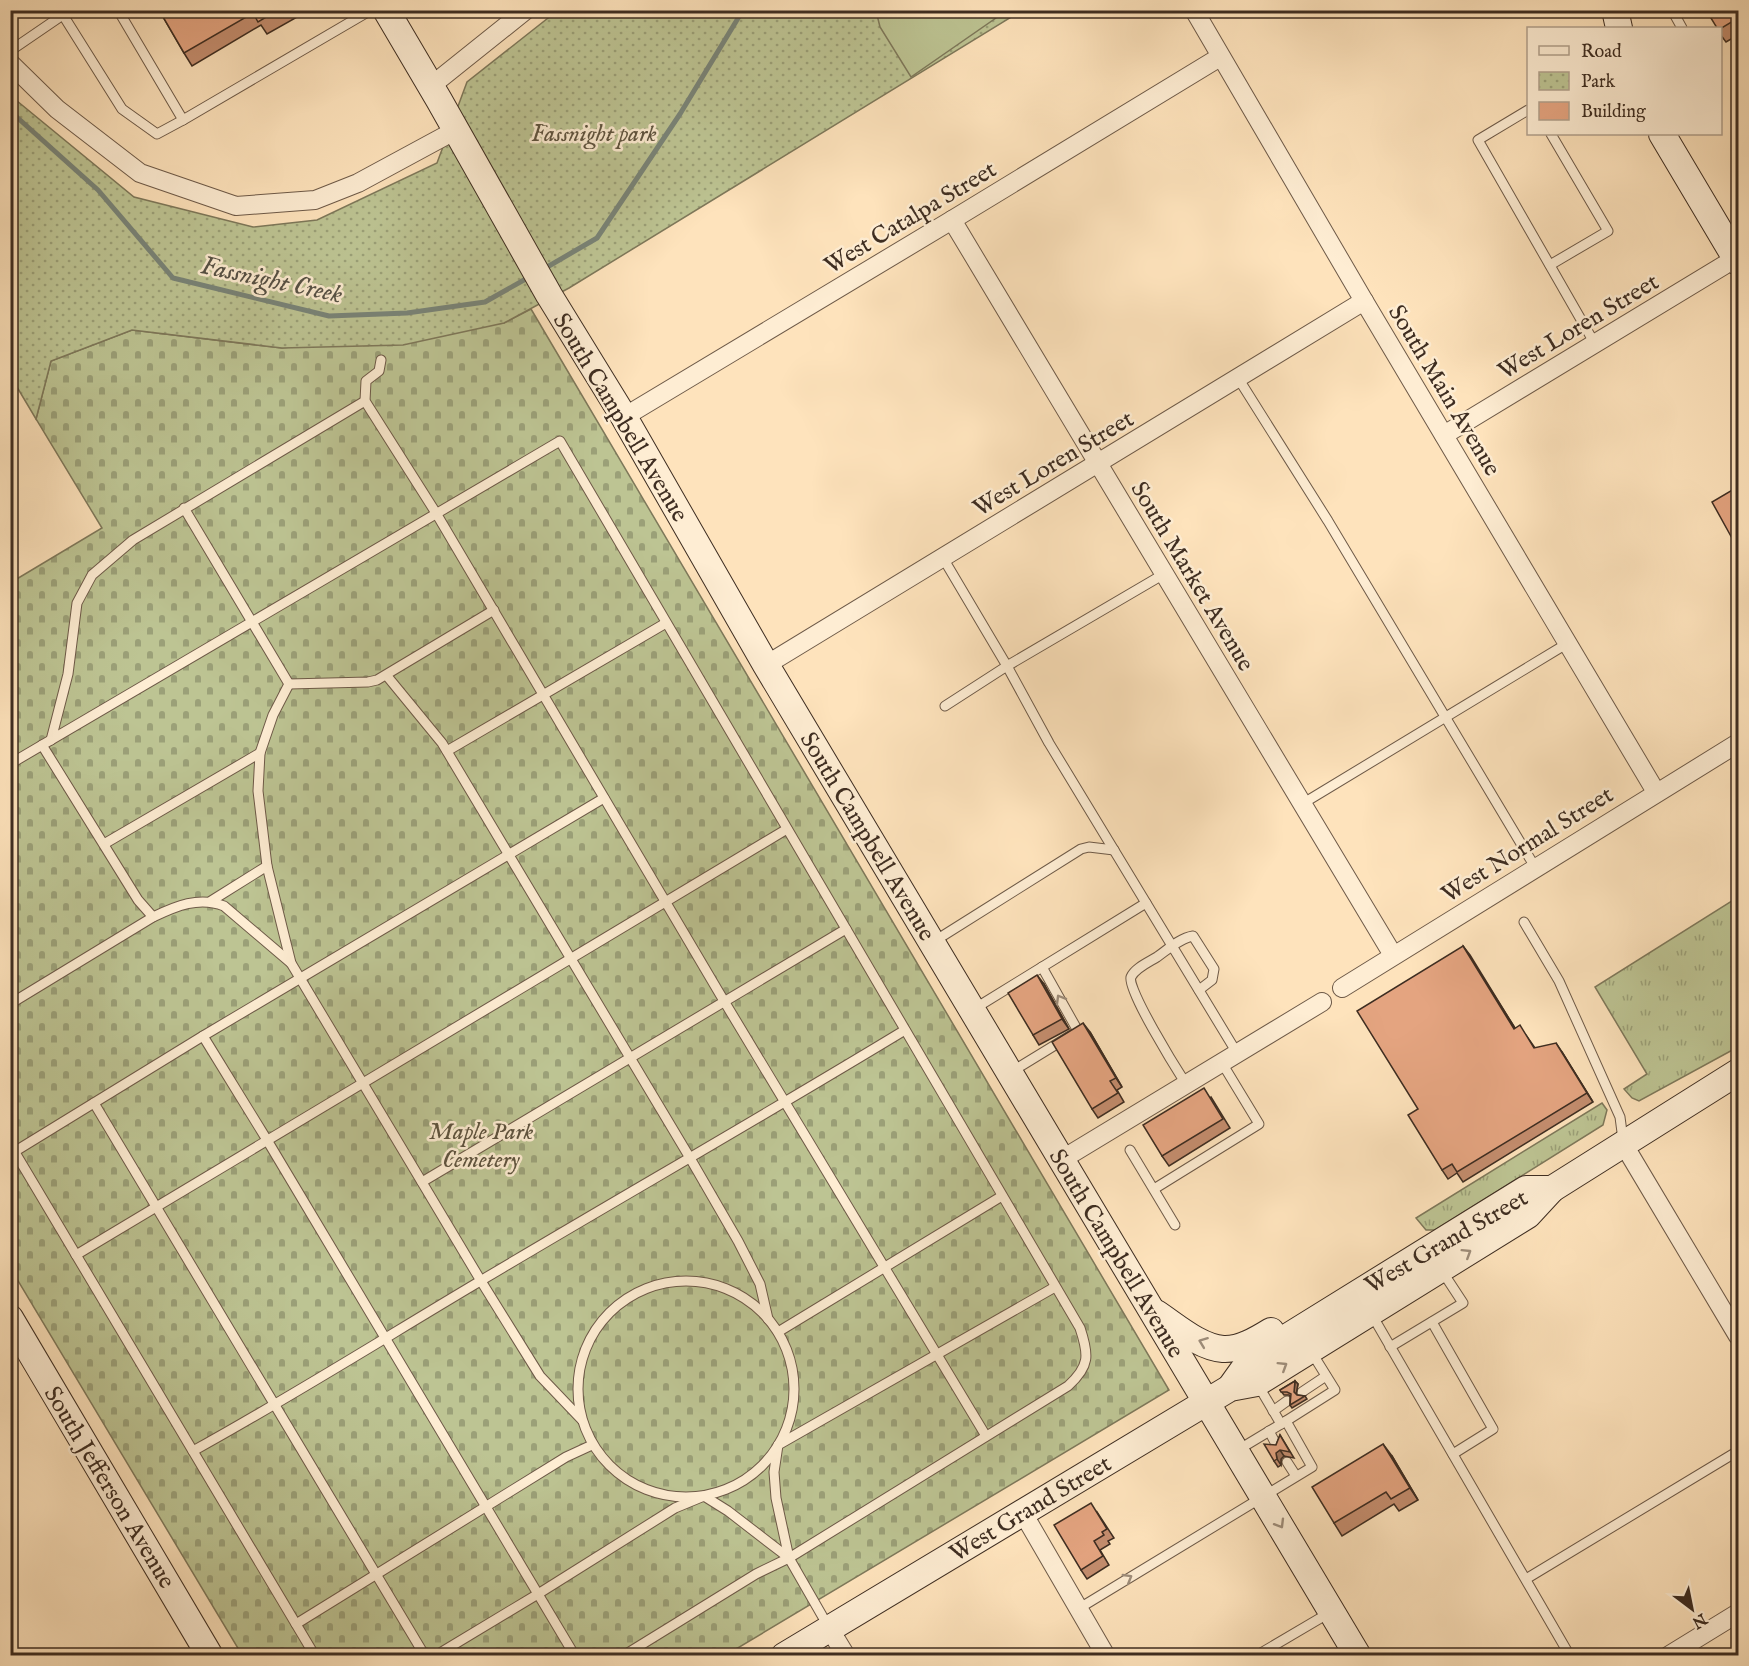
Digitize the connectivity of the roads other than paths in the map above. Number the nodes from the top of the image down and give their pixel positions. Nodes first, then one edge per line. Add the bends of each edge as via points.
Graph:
1 (118, 10) edge
2 (371, 10) edge
3 (386, 10) edge
4 (526, 10) edge
5 (1194, 10) edge
6 (1615, 10) edge
7 (1672, 10) edge
8 (67, 13) edge
9 (1619, 27) edge
10 (1681, 27) edge
11 (10, 51) edge
12 (1220, 57) junction
13 (10, 63) edge
14 (431, 86) junction
15 (1527, 111) edge
16 (183, 120) junction
17 (456, 130) junction
18 (1552, 135) edge
19 (1663, 135) edge
20 (952, 220) junction
21 (1737, 260) edge
22 (1550, 265) junction
23 (1364, 301) junction
24 (1595, 344) junction
25 (381, 360) dead end
26 (1238, 378) junction
27 (365, 401) junction
28 (624, 417) junction
29 (1444, 435) junction
30 (1098, 463) junction
31 (184, 508) junction
32 (436, 513) junction
33 (943, 558) junction
34 (1164, 574) junction
35 (494, 610) junction
36 (252, 622) junction
37 (666, 623) junction
38 (1568, 644) junction
39 (766, 666) junction
40 (1007, 666) junction
41 (387, 676) junction
42 (289, 684) junction
43 (543, 695) junction
44 (945, 706) dead end
45 (1445, 718) junction
46 (51, 740) junction
47 (1738, 743) edge
48 (42, 745) junction
49 (447, 751) junction
50 (260, 753) junction
51 (13, 762) edge
52 (10, 773) edge
53 (1656, 792) junction
54 (604, 798) junction
55 (1302, 804) junction
56 (787, 829) junction
57 (104, 844) junction
58 (1114, 850) junction
59 (509, 855) junction
60 (267, 866) junction
61 (1535, 867) junction
62 (211, 901) junction
63 (666, 903) junction
64 (1146, 903) junction
65 (153, 918) junction
66 (1524, 922) dead end
67 (846, 929) junction
68 (931, 943) junction
69 (1172, 946) junction
70 (1394, 955) junction
71 (571, 958) junction
72 (291, 963) junction
73 (1042, 967) junction
74 (301, 979) junction
75 (1342, 988) dead end
76 (1199, 990) junction
77 (724, 1001) junction
78 (1322, 1002) dead end
79 (10, 1004) edge
80 (972, 1010) junction
81 (905, 1030) junction
82 (203, 1036) junction
83 (630, 1058) junction
84 (1230, 1058) junction
85 (1738, 1072) edge
86 (1009, 1073) junction
87 (363, 1083) junction
88 (1186, 1084) junction
89 (785, 1103) junction
90 (94, 1104) junction
91 (267, 1140) junction
92 (1624, 1145) junction
93 (12, 1148) edge
94 (1130, 1150) dead end
95 (690, 1158) junction
96 (1061, 1160) junction
97 (422, 1182) junction
98 (1154, 1189) junction
99 (1552, 1189) junction
100 (1002, 1196) junction
101 (155, 1207) junction
102 (1175, 1226) dead end
103 (76, 1255) junction
104 (884, 1268) junction
105 (1441, 1270) junction
106 (481, 1281) junction
107 (1055, 1287) junction
108 (1335, 1307) junction
109 (1150, 1309) junction
110 (1370, 1312) junction
111 (10, 1318) edge
112 (768, 1319) junction
113 (1432, 1322) junction
114 (778, 1332) junction
115 (1738, 1336) edge
116 (385, 1339) junction
117 (1390, 1347) junction
118 (1310, 1350) junction
119 (937, 1355) junction
120 (1326, 1376) junction
121 (1257, 1383) junction
122 (1230, 1388) junction
123 (1302, 1392) dead end
124 (1287, 1401) dead end
125 (1207, 1402) junction
126 (275, 1406) junction
127 (1273, 1411) junction
128 (582, 1420) junction
129 (1283, 1423) junction
130 (1269, 1431) junction
131 (986, 1436) junction
132 (592, 1445) junction
133 (778, 1445) junction
134 (1277, 1446) edge
135 (193, 1451) junction
136 (1236, 1451) junction
137 (1738, 1451) edge
138 (1453, 1454) junction
139 (1287, 1462) edge
140 (1296, 1476) junction
141 (704, 1496) junction
142 (1263, 1496) junction
143 (486, 1507) junction
144 (1023, 1513) junction
145 (789, 1558) junction
146 (376, 1574) junction
147 (1526, 1579) junction
148 (538, 1594) junction
149 (1078, 1609) junction
150 (1332, 1611) junction
151 (1738, 1613) edge
152 (296, 1624) junction
153 (830, 1628) junction
154 (1101, 1654) edge
155 (210, 1656) edge
156 (315, 1656) edge
157 (424, 1656) edge
158 (435, 1656) edge
159 (575, 1656) edge
160 (623, 1656) edge
161 (784, 1656) edge
162 (846, 1656) edge
163 (1256, 1656) edge
164 (1358, 1656) edge
165 (1570, 1656) edge
166 (1668, 1656) edge

1 - 16 lane
2 - 16 lane
3 - 14 main road, South Campbell Avenue
4 - 14 street
5 - 12 street, South Main Avenue
6 - 9 main road
7 - 10 lane
8 - 11 lane
8 - 16 lane via 122,109 157,134
12 - 20 street, West Catalpa Street
12 - 23 street, South Main Avenue
13 - 17 street via 57,109 140,173 236,206 315,200 358,183
14 - 17 main road, South Campbell Avenue
15 - 22 lane via 1478,140
17 - 28 main road, South Campbell Avenue via 549,295
18 - 22 lane via 1608,231
19 - 21 main road
20 - 28 street, West Catalpa Street
20 - 30 street, South Market Avenue
21 - 24 street, West Loren Street
22 - 24 lane
23 - 26 street, West Loren Street
23 - 29 street, South Main Avenue
24 - 29 street, West Loren Street
25 - 27 lane via 379,371 366,381
26 - 30 street, West Loren Street
26 - 45 lane
27 - 31 lane
27 - 32 lane
28 - 39 main road, South Campbell Avenue
29 - 38 street, South Main Avenue
30 - 33 street, West Loren Street
30 - 34 street, South Market Avenue
31 - 36 lane
31 - 46 lane via 133,540 92,574 76,603 68,674
32 - 35 lane
32 - 36 lane
32 - 37 lane via 560,441
33 - 39 street, West Loren Street
33 - 40 lane
34 - 40 lane
34 - 55 street, South Market Avenue
35 - 41 lane
35 - 43 lane
36 - 42 lane
36 - 46 lane
37 - 43 lane
37 - 56 lane
38 - 45 lane
38 - 53 street, South Main Avenue
39 - 68 main road, South Campbell Avenue
40 - 44 lane
40 - 58 lane
41 - 42 lane via 368,682
41 - 49 lane
42 - 50 lane
43 - 49 lane
43 - 54 lane
45 - 55 lane
45 - 61 lane
46 - 48 lane
47 - 53 street, West Normal Street
48 - 51 lane
48 - 57 lane
49 - 59 lane
50 - 57 lane
50 - 60 lane via 258,791
51 - 52 lane
53 - 61 street, West Normal Street
54 - 59 lane
54 - 63 lane
55 - 70 street, South Market Avenue
56 - 63 lane
56 - 67 lane
57 - 65 lane
58 - 64 lane
58 - 68 lane via 1081,849
59 - 71 lane
59 - 74 lane
60 - 62 lane
60 - 72 lane
61 - 70 street, West Normal Street
62 - 65 lane via 189,903
62 - 72 lane via 224,906
63 - 71 lane
63 - 77 lane
64 - 69 lane
64 - 73 lane
65 - 79 lane
66 - 92 lane via 1559,981 1620,1117
67 - 77 lane
67 - 81 lane
68 - 80 main road, South Campbell Avenue
69 - 76 lane
69 - 76 lane via 1190,936 1196,939 1214,969 1212,980
69 - 88 lane via 1134,973 1130,983
70 - 75 street, West Normal Street
71 - 83 lane
71 - 87 lane
72 - 74 lane
73 - 80 lane
86 -> 73 lane via 1078,1031
74 - 82 lane
74 - 87 lane
76 - 84 lane
77 - 83 lane
77 - 89 lane
78 - 84 street
80 - 86 main road, South Campbell Avenue
81 - 89 lane
81 - 100 lane
82 - 90 lane
82 - 91 lane
83 - 95 lane
83 - 97 lane
84 - 88 street
84 - 98 lane via 1259,1124
85 - 92 main road, West Grand Street
86 - 96 main road, South Campbell Avenue
87 - 91 lane
87 - 97 lane
88 - 96 street
89 - 95 lane
89 - 104 lane
90 - 93 lane
90 - 101 lane
91 - 101 lane
91 - 116 lane
92 - 99 main road, West Grand Street
92 - 115 street
93 - 103 lane
94 - 98 lane
95 - 106 lane
95 - 112 lane via 760,1284
96 - 109 main road, South Campbell Avenue
97 - 106 lane
98 - 102 lane
105 -> 99 main road, West Grand Street via 1528,1215
99 - 108 main road, West Grand Street via 1526,1189
100 - 104 lane
100 - 107 lane
101 - 103 lane
101 - 126 lane
103 - 135 lane
104 - 114 lane
104 - 119 lane
105 - 110 main road, West Grand Street
105 - 113 lane via 1463,1303
106 - 116 lane
106 - 128 lane via 540,1376
107 - 119 lane
107 - 131 lane via 1080,1328 1087,1352 1084,1369 1068,1386
108 -> 109 main road via 1311,1308 1251,1343 1224,1349 1198,1341
108 - 122 main road, West Grand Street via 1250,1360
109 - 125 main road, South Campbell Avenue
110 - 117 lane
110 - 118 main road, West Grand Street
111 - 155 main road, South Jefferson Avenue
112 - 114 lane
112 - 128 lane via 731,1290 701,1282 670,1282 641,1291 615,1307 594,1331 582,1359 577,1389
113 - 117 lane
113 - 138 lane via 1493,1430
114 - 133 lane via 790,1359 794,1388 790,1418
116 - 126 lane
116 - 143 lane
117 - 138 lane
118 - 120 lane
121 -> 118 main road, West Grand Street
119 - 131 lane
119 - 133 lane
120 - 123 lane
120 - 129 lane via 1335,1390
121 - 122 main road, West Grand Street
121 - 127 lane
122 - 125 main road, West Grand Street
124 - 127 lane
125 - 136 main road, South Campbell Avenue
125 - 144 main road, West Grand Street
126 - 135 lane
126 - 146 lane
127 - 129 lane
128 - 132 lane
129 - 130 lane
129 - 140 lane via 1312,1467
130 - 134 lane
130 - 136 lane
131 - 145 lane
132 - 141 lane via 622,1476 652,1492
132 - 143 lane
133 - 141 lane via 751,1475
133 - 145 lane via 776,1498
135 - 152 lane
136 - 142 main road, South Campbell Avenue
137 - 147 lane
138 - 147 lane
139 - 140 lane
140 - 142 lane
141 - 145 lane
141 - 148 lane via 675,1508
149 -> 142 lane
142 -> 150 main road, South Campbell Avenue
143 - 146 lane
143 - 148 lane
144 - 149 street
144 - 153 main road, West Grand Street
145 - 153 lane
145 - 160 lane
146 - 152 lane
146 - 157 lane
147 - 165 lane
148 - 158 lane
148 - 159 lane
149 - 154 street
150 - 163 lane
150 - 164 main road, South Campbell Avenue
151 - 166 street
152 - 156 lane
153 - 161 main road, West Grand Street
153 - 162 street

